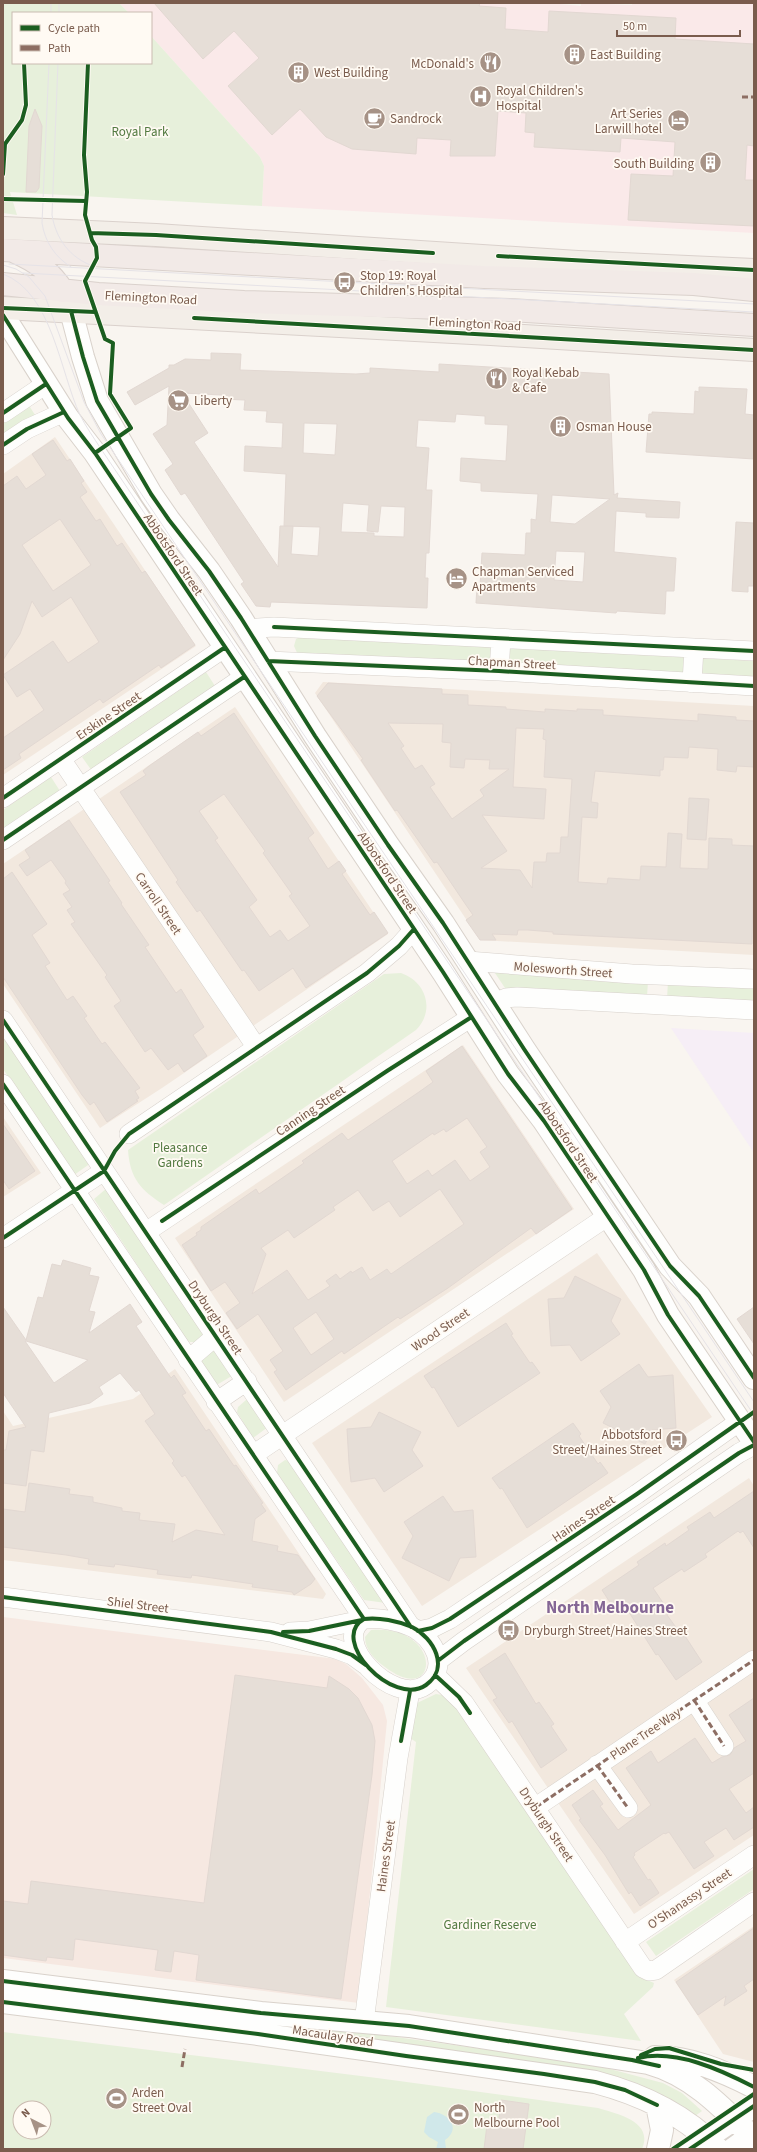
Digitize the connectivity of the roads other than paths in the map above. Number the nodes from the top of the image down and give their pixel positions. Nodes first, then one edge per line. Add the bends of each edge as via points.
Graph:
1 (3, 228) edge
2 (5, 250) edge
3 (559, 259) junction
4 (471, 265) junction
5 (497, 267) junction
6 (754, 270) edge
7 (579, 281) junction
8 (3, 284) edge
9 (754, 290) edge
10 (63, 291) junction
11 (3, 308) edge
12 (482, 310) junction
13 (71, 311) junction
14 (3, 315) edge
15 (695, 321) junction
16 (754, 324) edge
17 (482, 333) junction
18 (693, 345) junction
19 (754, 350) edge
20 (46, 384) junction
21 (64, 412) junction
22 (3, 413) edge
23 (3, 446) edge
24 (250, 631) junction
25 (501, 639) junction
26 (224, 648) junction
27 (694, 648) junction
28 (754, 651) edge
29 (268, 661) junction
30 (499, 671) junction
31 (244, 678) junction
32 (692, 683) junction
33 (754, 686) edge
34 (61, 759) junction
35 (82, 788) junction
36 (3, 798) edge
37 (3, 840) edge
38 (414, 929) junction
39 (468, 961) junction
40 (443, 972) junction
41 (657, 974) junction
42 (754, 979) edge
43 (496, 1002) junction
44 (656, 1005) junction
45 (754, 1010) edge
46 (470, 1018) junction
47 (3, 1020) edge
48 (257, 1048) junction
49 (3, 1084) edge
50 (129, 1134) dead end
51 (104, 1171) junction
52 (74, 1191) junction
53 (628, 1203) junction
54 (608, 1216) junction
55 (146, 1232) junction
56 (3, 1238) edge
57 (216, 1336) junction
58 (188, 1360) junction
59 (754, 1378) edge
60 (247, 1381) junction
61 (216, 1402) junction
62 (747, 1417) edge
63 (283, 1435) junction
64 (754, 1443) edge
65 (253, 1455) junction
66 (3, 1597) edge
67 (363, 1620) junction
68 (414, 1629) junction
69 (271, 1632) junction
70 (754, 1660) edge
71 (366, 1665) junction
72 (437, 1668) junction
73 (410, 1691) junction
74 (694, 1700) junction
75 (724, 1746) dead end
76 (597, 1765) junction
77 (536, 1807) junction
78 (628, 1808) dead end
79 (754, 1855) edge
80 (754, 1902) edge
81 (625, 1942) junction
82 (3, 1981) edge
83 (106, 1994) junction
84 (3, 2002) edge
85 (141, 2019) junction
86 (364, 2022) junction
87 (260, 2024) junction
88 (630, 2060) junction
89 (754, 2087) edge
90 (657, 2105) junction
91 (754, 2106) edge
92 (734, 2120) junction
93 (753, 2136) edge
94 (705, 2145) edge
95 (658, 2149) edge
96 (733, 2149) edge

1 - 4 main road via 163,236
2 - 4 highway
2 - 10 highway via 41,265
3 - 5 main road
3 - 6 main road
3 - 7 main road
4 - 5 highway
4 - 12 highway
5 - 7 highway
5 - 12 highway
7 - 9 highway via 694,284
8 - 10 highway, Flemington Road
10 - 12 highway, Flemington Road via 244,302
10 - 13 main road
11 - 13 main road, Flemington Road
12 - 15 highway, Flemington Road
12 - 17 main road
13 - 17 main road, Flemington Road
13 - 24 street, Abbotsford Street via 83,358 100,407 160,508 209,571
14 - 20 street, Abbotsford Street
15 - 16 highway, Flemington Road
15 - 18 main road
17 - 18 main road, Flemington Road
18 - 19 main road, Flemington Road
20 - 21 street, Abbotsford Street
20 - 22 street
21 - 23 street via 27,430
21 - 26 street, Abbotsford Street via 95,453
24 - 25 street, Chapman Street via 265,627
24 - 26 street
24 - 29 street, Abbotsford Street
25 - 27 street, Chapman Street
25 - 30 street
26 - 31 street, Abbotsford Street
26 - 34 street, Erskine Street
27 - 28 street, Chapman Street
27 - 32 street
29 - 30 street, Chapman Street
29 - 31 street
29 - 39 street, Abbotsford Street via 315,736
30 - 32 street, Chapman Street
31 - 35 street
31 - 38 street, Abbotsford Street
32 - 33 street, Chapman Street
34 - 35 street, Carroll Street
34 - 36 street, Erskine Street
35 - 37 street
35 - 48 street, Carroll Street
38 - 40 street, Abbotsford Street
38 - 48 street via 373,969
39 - 40 street via 458,963
39 - 41 street, Molesworth Street
39 - 43 street, Abbotsford Street
40 - 46 street, Abbotsford Street
41 - 42 street, Molesworth Street
41 - 44 street
43 - 44 street via 517,997
43 - 46 street
43 - 53 street, Abbotsford Street via 524,1049
44 - 45 street
46 - 54 street, Abbotsford Street via 508,1074 544,1120
46 - 55 street, Canning Street
47 - 51 street, Dryburgh Street
48 - 50 street
49 - 52 street
51 - 52 street
51 - 55 street, Dryburgh Street
52 - 56 street
52 - 58 street
53 - 54 street, Wood Street
53 - 59 street, Abbotsford Street via 676,1274 699,1296
54 - 62 street, Abbotsford Street via 644,1270 668,1315
54 - 63 street, Wood Street
55 - 57 street, Dryburgh Street
57 - 58 street
57 - 60 street, Dryburgh Street
58 - 61 street
60 - 61 street
60 - 63 street, Dryburgh Street
61 - 65 street
62 - 64 street, Abbotsford Street
62 - 68 street, Haines Street via 450,1619 432,1628
63 - 65 street, Wood Street
63 - 68 street, Dryburgh Street
64 - 72 street via 507,1611
65 - 67 street
66 - 69 street, Shiel Street
67 - 68 street via 387,1620
67 - 69 street, Shiel Street via 310,1631
67 - 71 street via 355,1630 354,1642 355,1649
68 - 72 street via 433,1646
69 - 71 street, Shiel Street via 336,1649 352,1655
70 - 74 street, Plane Tree Way
71 - 73 street via 388,1683
72 - 73 street via 425,1686
72 - 77 street, Dryburgh Street
73 - 86 street, Haines Street via 398,1758
74 - 75 street
74 - 76 street, Plane Tree Way
76 - 77 street, Plane Tree Way
76 - 78 street
77 - 81 street, Dryburgh Street
79 - 81 street, O'Shanassy Street
80 - 81 street, Dryburgh Street via 656,1970 649,1971 643,1968
82 - 83 street, Macaulay Road
83 - 85 street via 114,2004
83 - 87 street, Macaulay Road
84 - 85 street, Macaulay Road
85 - 87 street, Macaulay Road
86 - 87 street, Macaulay Road
86 - 88 street, Macaulay Road via 409,2026
87 - 90 street, Macaulay Road via 588,2081 625,2090
88 - 89 street via 651,2057 680,2059 727,2074
88 - 92 street, Macaulay Road via 659,2066 682,2076
90 - 94 street, Macaulay Road via 681,2119
90 - 95 street via 662,2130
91 - 92 street
92 - 93 street
92 - 94 street
93 - 96 street

